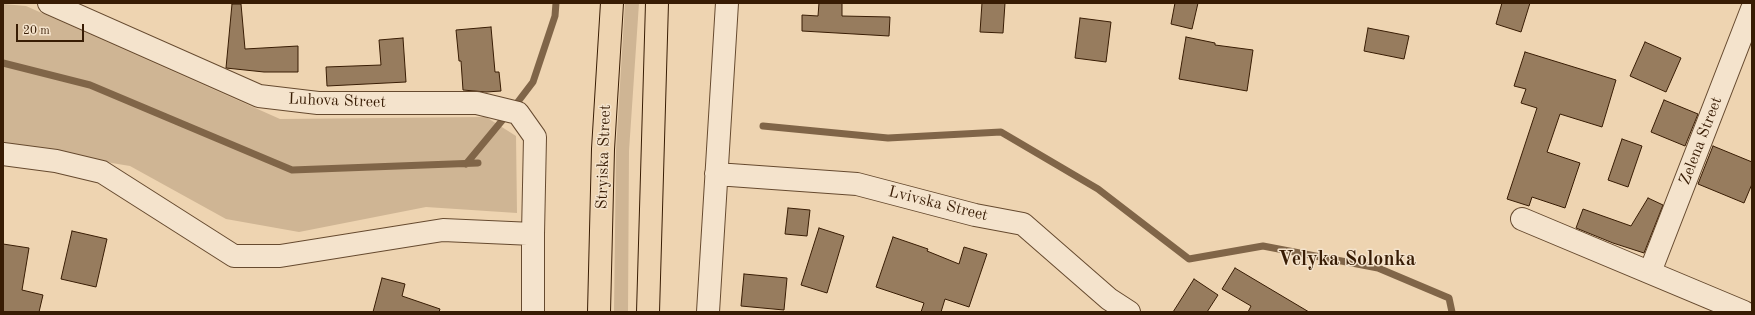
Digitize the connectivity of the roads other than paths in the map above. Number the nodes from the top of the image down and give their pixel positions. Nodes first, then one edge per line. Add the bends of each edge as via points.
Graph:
1 (49, 3) edge
2 (612, 3) edge
3 (657, 3) edge
4 (727, 3) edge
5 (1752, 9) edge
6 (3, 154) edge
7 (716, 174) junction
8 (1522, 219) dead end
9 (533, 234) junction
10 (1650, 272) junction
11 (533, 312) edge
12 (599, 312) edge
13 (648, 312) edge
14 (708, 312) edge
15 (1129, 312) edge
16 (1744, 312) edge

1 - 9 street, Luhova Street via 259,96 318,104 477,103 518,113 535,137
2 - 12 highway, Stryiska Street via 603,149
3 - 13 highway
4 - 7 street
5 - 10 street, Zelena Street
6 - 9 street via 56,161 102,172 234,256 280,256 443,230
7 - 14 street
7 - 15 street, Lvivska Street via 856,184 975,215 1023,224 1110,299
8 - 10 street
9 - 11 street, Luhova Street
10 - 16 street

